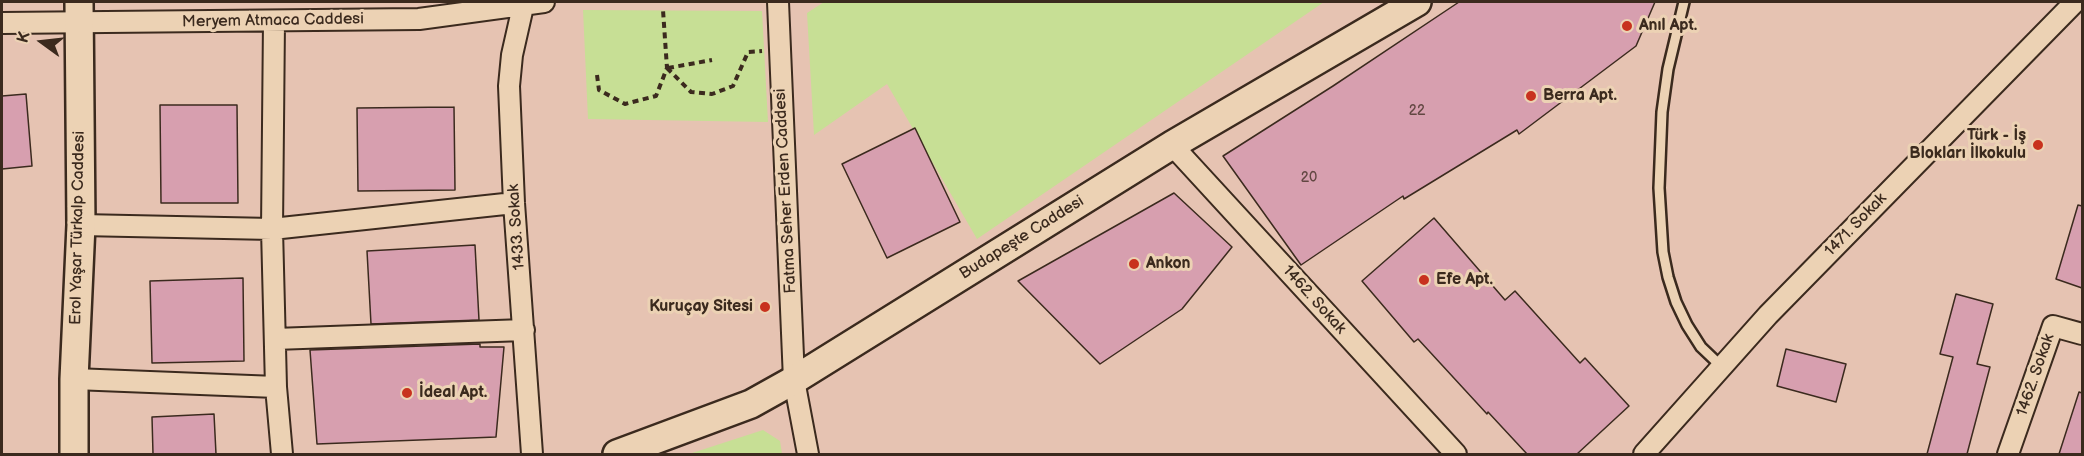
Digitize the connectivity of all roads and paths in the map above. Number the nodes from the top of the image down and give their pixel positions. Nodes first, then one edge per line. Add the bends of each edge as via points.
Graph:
1 (524, 2) edge
2 (544, 2) edge
3 (778, 2) edge
4 (1417, 2) edge
5 (1684, 2) edge
6 (2075, 2) edge
7 (663, 10) dead end
8 (80, 12) edge
9 (274, 21) junction
10 (2, 23) edge
11 (780, 54) junction
12 (712, 60) dead end
13 (667, 68) junction
14 (597, 75) dead end
15 (1172, 145) junction
16 (514, 203) junction
17 (81, 225) junction
18 (272, 229) junction
19 (524, 330) junction
20 (2082, 334) edge
21 (275, 339) junction
22 (1722, 368) junction
23 (74, 379) junction
24 (794, 380) junction
25 (276, 387) junction
26 (74, 454) edge
27 (282, 454) edge
28 (532, 454) edge
29 (617, 454) edge
30 (808, 454) edge
31 (1456, 454) edge
32 (1644, 454) edge
33 (2008, 454) edge

1 - 2 street, Meryem Atmaca Caddesi
1 - 9 street, Meryem Atmaca Caddesi via 419,19
1 - 16 street, 1433. Sokak via 509,86
3 - 11 street, Fatma Seher Erden Caddesi
4 - 15 street, Budapeşte Caddesi
5 - 22 lane via 1662,112 1659,188 1663,252 1687,325 1701,347
6 - 22 street, 1471. Sokak via 1768,315
7 - 13 path
8 - 9 street, Meryem Atmaca Caddesi
8 - 10 street, Meryem Atmaca Caddesi
8 - 17 street, Erol Yaşar Türkalp Caddesi
9 - 18 street
11 - 13 path via 748,52 733,86 712,94 691,92
11 - 24 street, Fatma Seher Erden Caddesi
12 - 13 path
13 - 14 path via 656,96 625,104 599,90
15 - 24 street, Budapeşte Caddesi
15 - 31 street, 1462. Sokak
16 - 18 street
16 - 19 street, 1433. Sokak
17 - 18 street
17 - 23 street, Erol Yaşar Türkalp Caddesi
18 - 21 street
19 - 21 street
19 - 28 street, 1433. Sokak
20 - 33 street, 1462. Sokak via 2053,326
21 - 25 street
22 - 32 street, 1471. Sokak
23 - 25 street
23 - 26 street, Erol Yaşar Türkalp Caddesi
24 - 29 street, Budapeşte Caddesi via 751,404
24 - 30 street, Fatma Seher Erden Caddesi
25 - 27 street

